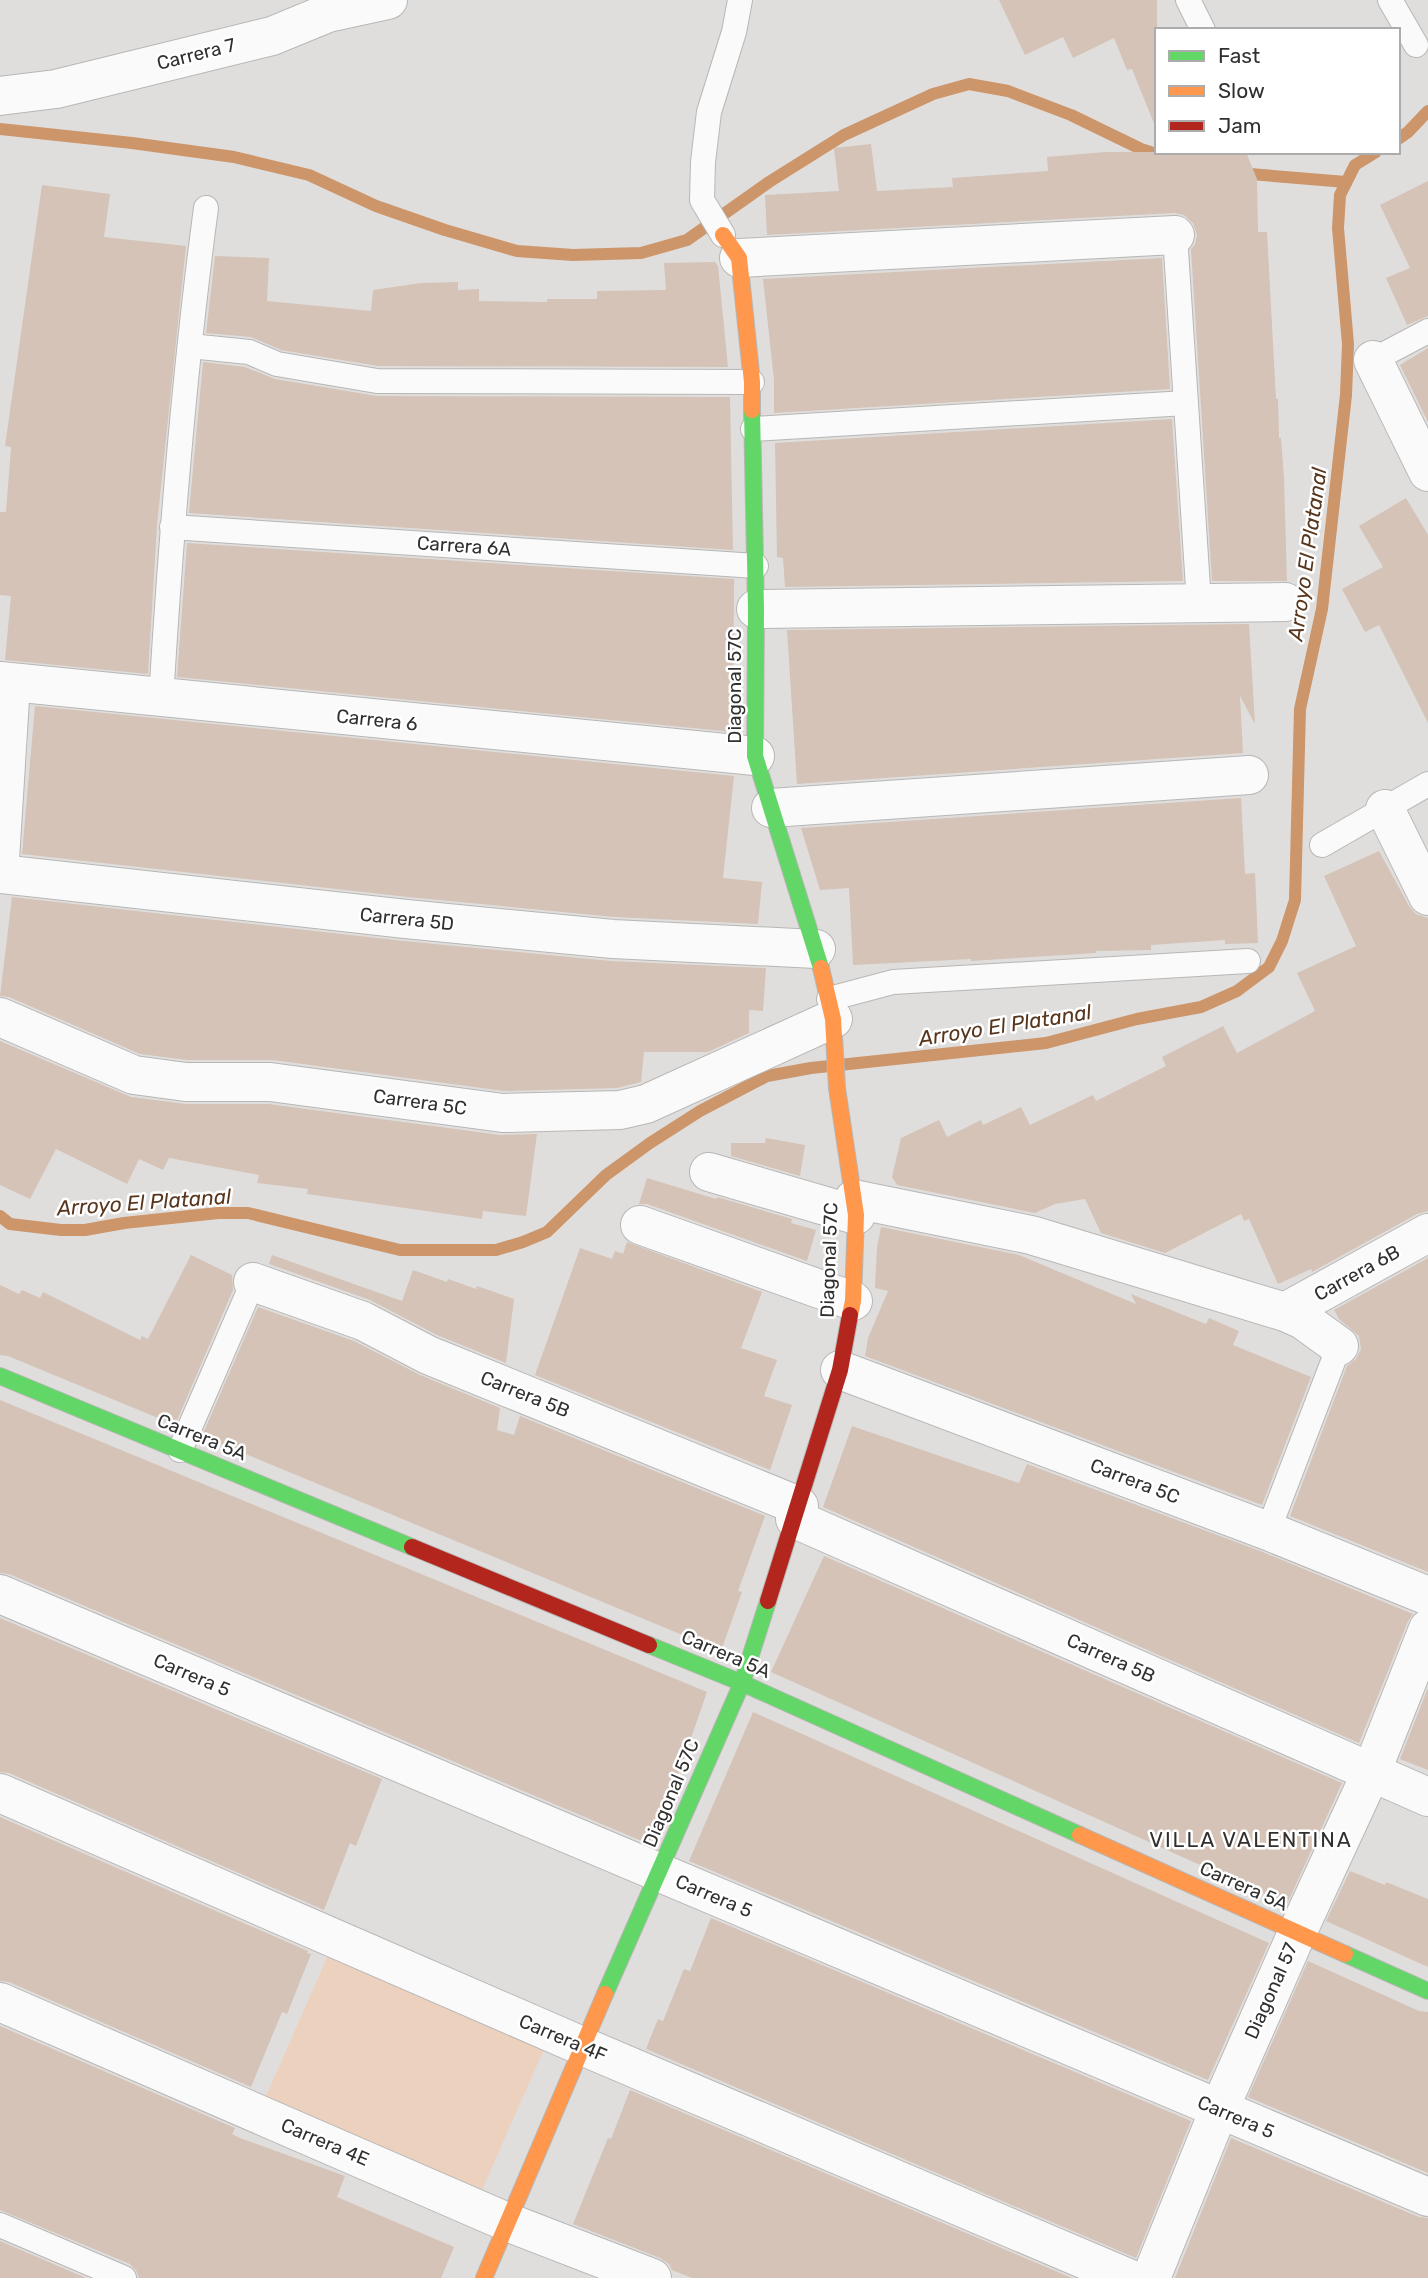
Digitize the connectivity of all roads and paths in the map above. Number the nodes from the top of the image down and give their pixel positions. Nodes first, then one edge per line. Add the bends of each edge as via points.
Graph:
1 (388, 0) edge
2 (740, 0) edge
3 (1188, 0) edge
4 (1390, 0) edge
5 (1202, 28) edge
6 (1416, 45) dead end
7 (0, 96) edge
8 (206, 208) dead end
9 (1175, 235) joint
10 (731, 247) junction
11 (1428, 331) edge
12 (190, 346) junction
13 (1373, 360) joint
14 (752, 382) junction
15 (1186, 403) junction
16 (753, 429) junction
17 (1428, 472) edge
18 (172, 527) junction
19 (755, 566) junction
20 (1285, 601) dead end
21 (1199, 603) junction
22 (756, 609) junction
23 (6, 682) edge
24 (161, 699) junction
25 (755, 756) junction
26 (1250, 775) dead end
27 (1428, 784) edge
28 (771, 808) junction
29 (1385, 809) junction
30 (1322, 845) dead end
31 (0, 859) edge
32 (0, 874) edge
33 (1428, 896) edge
34 (816, 949) junction
35 (1248, 961) dead end
36 (0, 1017) edge
37 (832, 1021) junction
38 (709, 1172) dead end
39 (855, 1207) junction
40 (640, 1225) dead end
41 (1428, 1233) edge
42 (253, 1282) joint
43 (853, 1301) junction
44 (1285, 1312) junction
45 (1339, 1346) joint
46 (840, 1370) junction
47 (0, 1376) edge
48 (180, 1450) junction
49 (797, 1512) junction
50 (1268, 1531) junction
51 (0, 1594) edge
52 (1428, 1596) edge
53 (1428, 1629) edge
54 (742, 1683) junction
55 (1371, 1773) junction
56 (0, 1793) edge
57 (1428, 1797) edge
58 (660, 1873) junction
59 (1297, 1933) junction
60 (1428, 1991) edge
61 (0, 2002) edge
62 (582, 2046) junction
63 (1219, 2110) junction
64 (1428, 2197) edge
65 (508, 2222) junction
66 (0, 2225) edge
67 (124, 2278) edge
68 (484, 2278) edge
69 (652, 2278) edge
70 (1128, 2278) edge
71 (1151, 2278) edge

1 - 7 street, Carrera 7 via 328,13 245,43 55,89
2 - 10 lane via 709,112 703,163 702,200
3 - 5 lane
4 - 6 lane
8 - 12 lane
9 - 10 street
9 - 15 lane
10 - 14 street, Diagonal 57C
11 - 13 lane
12 - 14 lane via 249,352 277,364 377,381
12 - 18 lane
13 - 17 street
14 - 16 street, Diagonal 57C
15 - 16 lane
15 - 21 lane
16 - 19 street, Diagonal 57C
18 - 19 lane, Carrera 6A
18 - 24 lane
19 - 22 street, Diagonal 57C
20 - 21 street
21 - 22 street
22 - 25 street, Diagonal 57C
23 - 24 street, Carrera 6
23 - 31 street
24 - 25 street, Carrera 6
25 - 28 street, Diagonal 57C
26 - 28 street
27 - 29 lane
28 - 34 street, Diagonal 57C
29 - 30 lane
29 - 33 street
32 - 34 street, Carrera 5D via 599,938
34 - 37 street, Diagonal 57C
35 - 37 lane via 893,982
36 - 37 street, Carrera 5C via 134,1075 186,1082 270,1082 503,1113 620,1110 646,1104
37 - 39 street, Diagonal 57C
38 - 39 street
39 - 43 street, Diagonal 57C
39 - 44 street via 1031,1235
40 - 43 street
41 - 44 street, Carrera 6B
42 - 48 lane
42 - 49 street, Carrera 5B via 363,1321 428,1355
43 - 46 street, Diagonal 57C
44 - 45 street
45 - 50 lane
46 - 49 street, Diagonal 57C
46 - 50 street, Carrera 5C
47 - 48 street, Carrera 5A
48 - 54 street, Carrera 5A
49 - 54 street, Diagonal 57C
49 - 55 street, Carrera 5B
50 - 52 street, Carrera 5C
51 - 58 street, Carrera 5
53 - 55 street, Diagonal 57
54 - 58 street, Diagonal 57C
54 - 59 street, Carrera 5A
55 - 57 street, Carrera 5B
55 - 59 street, Diagonal 57
56 - 62 street, Carrera 4F
58 - 62 street, Diagonal 57C
58 - 63 street, Carrera 5
59 - 60 street, Carrera 5A
59 - 63 street, Diagonal 57
61 - 65 street, Carrera 4E
62 - 65 street, Diagonal 57C
62 - 70 street, Carrera 4F
63 - 64 street, Carrera 5
63 - 71 street, Diagonal 57
65 - 68 street, Diagonal 57C
65 - 69 street, Carrera 4E
66 - 67 lane

